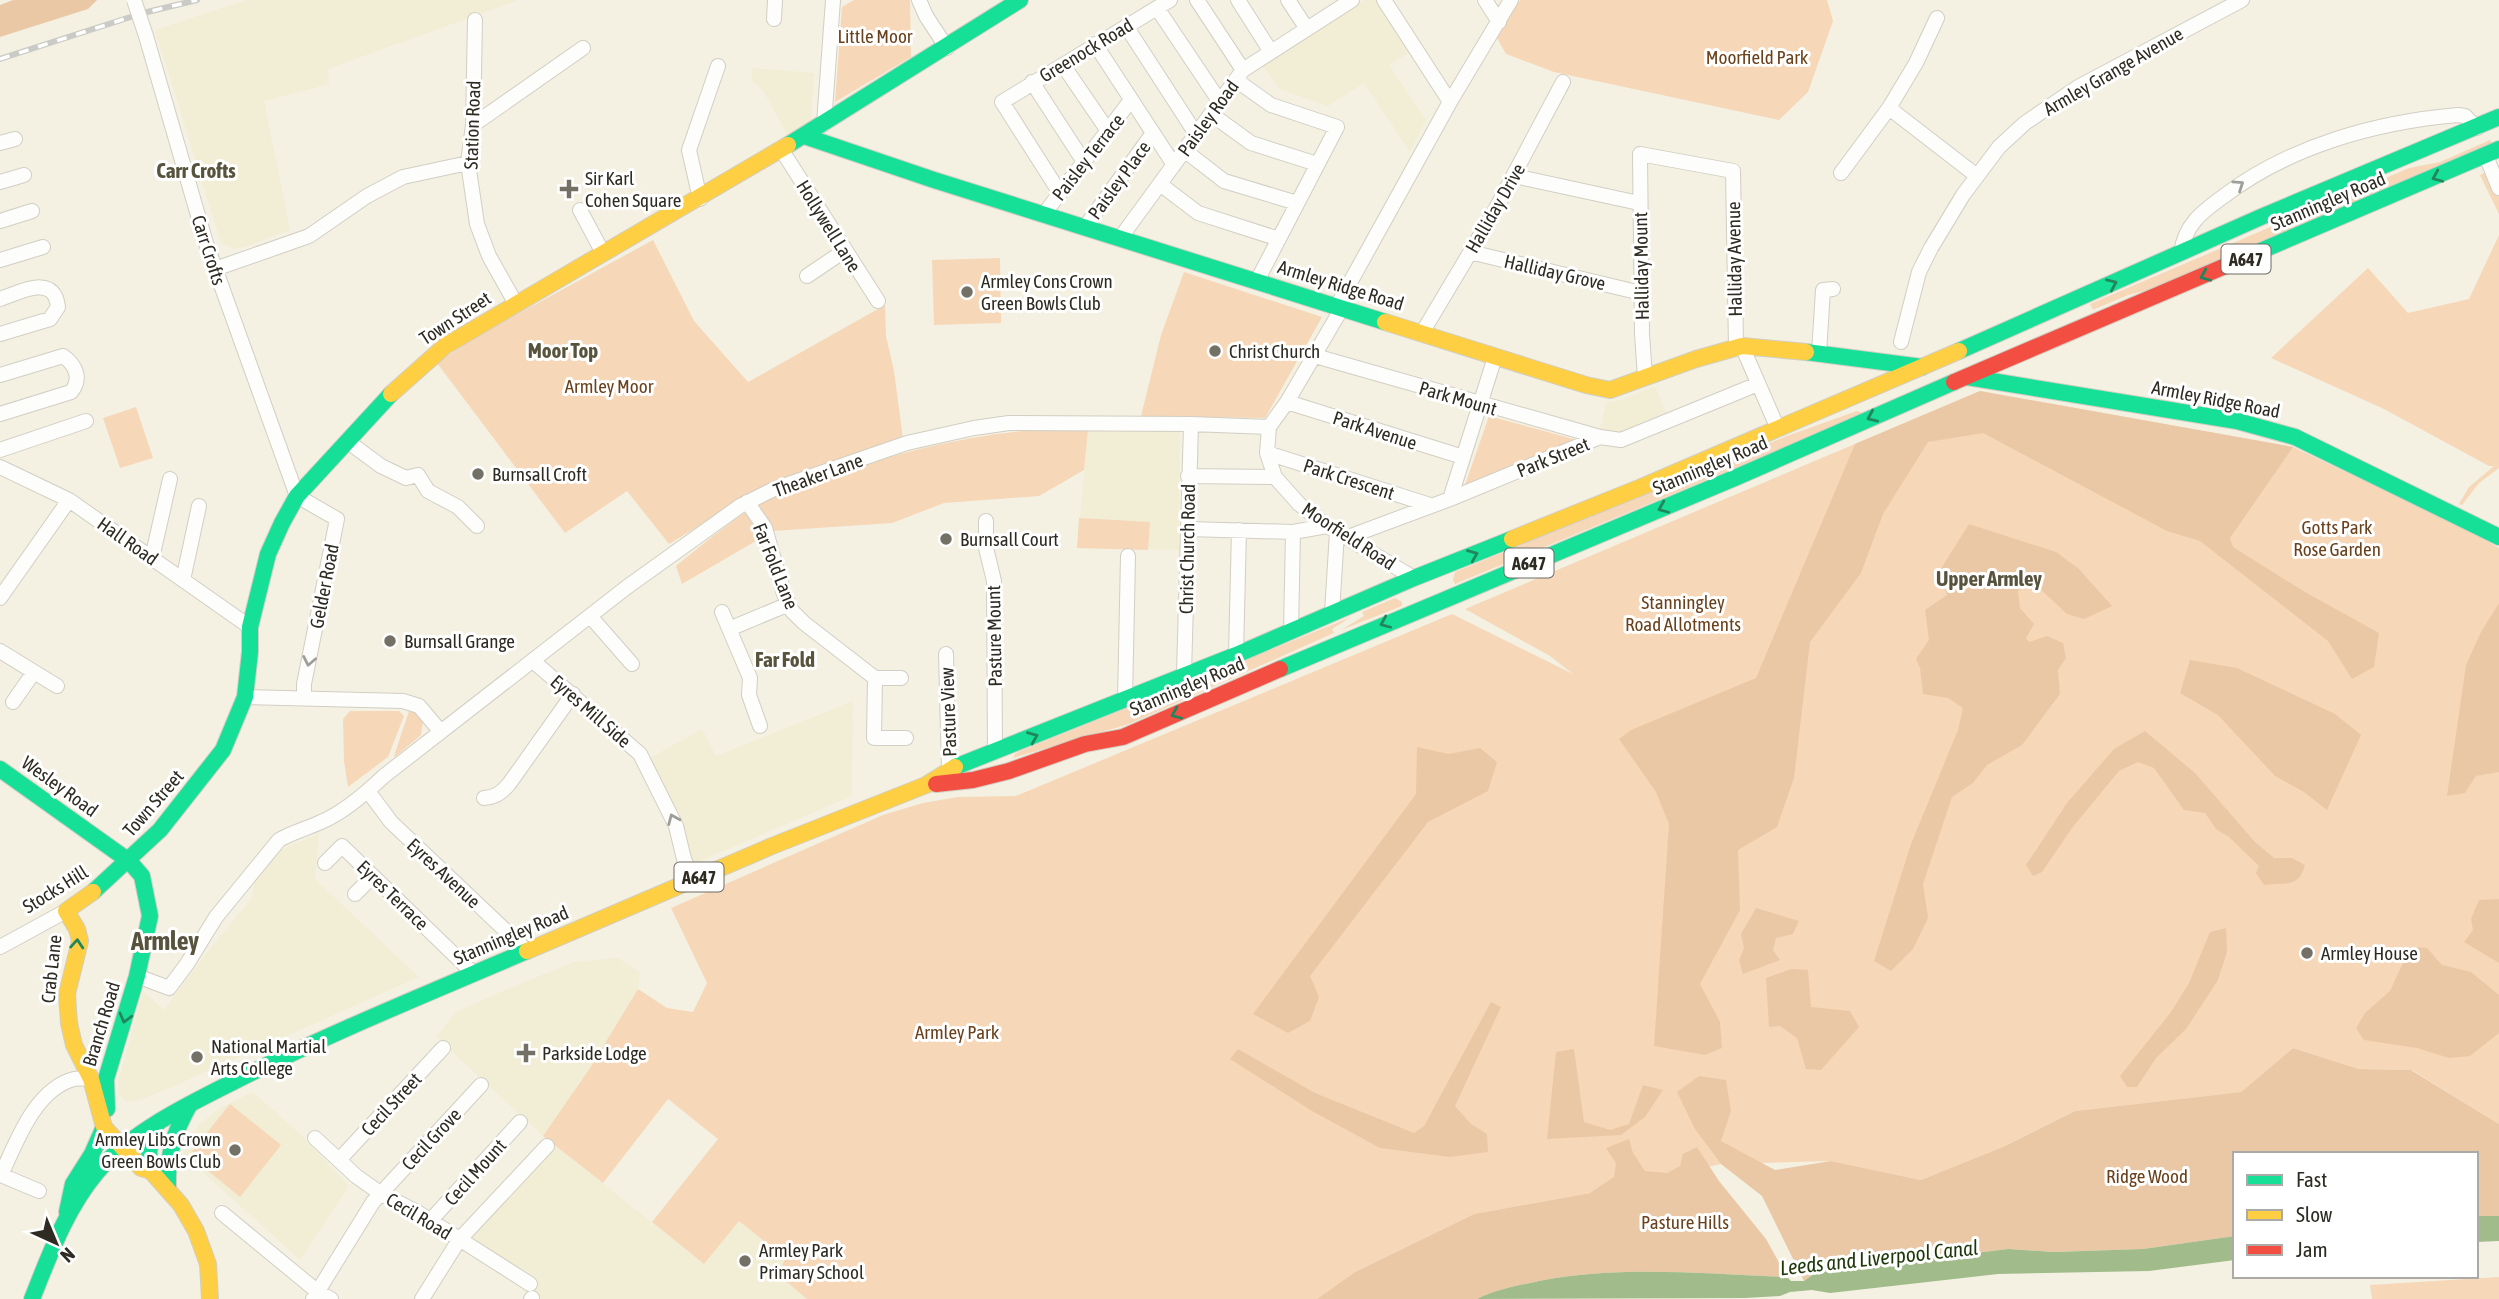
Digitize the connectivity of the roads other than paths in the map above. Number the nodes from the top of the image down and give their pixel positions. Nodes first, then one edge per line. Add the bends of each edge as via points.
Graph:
1 (135, 0) edge
2 (775, 0) edge
3 (833, 0) edge
4 (919, 0) edge
5 (1020, 0) edge
6 (1170, 0) edge
7 (1196, 0) edge
8 (1238, 0) edge
9 (1288, 0) edge
10 (1384, 0) edge
11 (1485, 0) edge
12 (1511, 0) edge
13 (2242, 0) edge
14 (1342, 3) edge
15 (2222, 4) edge
16 (1157, 8) junction
17 (1937, 18) dead end
18 (775, 19) dead end
19 (475, 20) dead end
20 (1499, 22) junction
21 (1126, 26) junction
22 (1307, 29) junction
23 (1095, 44) junction
24 (583, 48) dead end
25 (947, 48) junction
26 (1271, 52) junction
27 (1063, 65) junction
28 (718, 66) dead end
29 (1239, 75) junction
30 (1032, 82) junction
31 (1563, 82) dead end
32 (1131, 100) junction
33 (1220, 102) junction
34 (1450, 102) junction
35 (1889, 108) junction
36 (1211, 114) junction
37 (824, 124) junction
38 (473, 125) junction
39 (2497, 125) edge
40 (2477, 128) junction
41 (1108, 131) junction
42 (1153, 133) junction
43 (1196, 134) junction
44 (804, 136) junction
45 (15, 139) dead end
46 (0, 143) edge
47 (2431, 147) junction
48 (782, 149) junction
49 (1184, 150) junction
50 (2493, 152) edge
51 (1084, 162) junction
52 (468, 163) junction
53 (1317, 164) junction
54 (1174, 165) junction
55 (1733, 171) joint
56 (1841, 173) dead end
57 (24, 175) dead end
58 (1514, 176) junction
59 (1977, 177) junction
60 (0, 183) edge
61 (1160, 184) junction
62 (2499, 188) edge
63 (1060, 193) junction
64 (700, 199) junction
65 (1297, 203) junction
66 (1639, 204) junction
67 (580, 210) dead end
68 (33, 211) dead end
69 (1044, 214) junction
70 (0, 221) edge
71 (1085, 227) junction
72 (1121, 237) junction
73 (1279, 239) junction
74 (43, 247) dead end
75 (844, 251) junction
76 (1470, 252) junction
77 (603, 253) junction
78 (2181, 253) junction
79 (0, 260) edge
80 (215, 269) junction
81 (807, 276) dead end
82 (1257, 281) junction
83 (1833, 289) dead end
84 (1641, 293) junction
85 (2156, 297) junction
86 (2079, 298) junction
87 (0, 299) edge
88 (878, 301) dead end
89 (516, 304) junction
90 (1339, 307) junction
91 (1422, 332) junction
92 (0, 334) edge
93 (1901, 342) dead end
94 (1739, 346) junction
95 (1819, 353) junction
96 (1315, 356) junction
97 (1495, 357) junction
98 (1871, 360) junction
99 (1992, 366) junction
100 (1922, 367) junction
101 (0, 374) edge
102 (1645, 377) junction
103 (1967, 377) junction
104 (1888, 382) junction
105 (1758, 384) junction
106 (2028, 385) junction
107 (1934, 390) junction
108 (1287, 402) junction
109 (1480, 405) junction
110 (0, 415) edge
111 (86, 421) dead end
112 (1191, 424) junction
113 (1269, 427) junction
114 (1778, 429) junction
115 (1601, 437) junction
116 (347, 441) junction
117 (0, 450) edge
118 (1267, 453) junction
119 (1463, 457) junction
120 (0, 467) edge
121 (1188, 476) junction
122 (1275, 477) junction
123 (170, 479) dead end
124 (297, 496) junction
125 (1450, 499) junction
126 (69, 500) junction
127 (747, 502) junction
128 (1430, 505) junction
129 (199, 506) dead end
130 (986, 521) dead end
131 (477, 526) dead end
132 (1188, 529) junction
133 (1240, 530) junction
134 (1293, 532) junction
135 (1337, 532) junction
136 (2499, 537) edge
137 (1128, 556) dead end
138 (152, 558) junction
139 (1430, 572) junction
140 (183, 580) junction
141 (1410, 580) junction
142 (0, 598) edge
143 (1442, 599) junction
144 (789, 604) junction
145 (1420, 608) junction
146 (722, 612) dead end
147 (1332, 613) junction
148 (590, 616) junction
149 (250, 627) junction
150 (729, 629) junction
151 (1291, 631) junction
152 (946, 654) dead end
153 (2, 655) edge
154 (1236, 655) junction
155 (533, 661) junction
156 (632, 664) dead end
157 (34, 672) junction
158 (1184, 674) junction
159 (874, 678) junction
160 (901, 678) dead end
161 (57, 686) dead end
162 (573, 694) junction
163 (245, 697) junction
164 (304, 697) junction
165 (1125, 700) junction
166 (13, 702) dead end
167 (760, 726) dead end
168 (441, 732) junction
169 (905, 738) dead end
170 (995, 752) junction
171 (0, 769) edge
172 (949, 770) junction
173 (926, 785) junction
174 (368, 792) junction
175 (484, 798) dead end
176 (129, 861) junction
177 (325, 863) dead end
178 (373, 876) junction
179 (693, 880) junction
180 (355, 894) dead end
181 (66, 911) junction
182 (0, 947) edge
183 (526, 950) junction
184 (473, 973) junction
185 (137, 976) junction
186 (443, 1048) dead end
187 (98, 1082) junction
188 (481, 1085) dead end
189 (190, 1104) junction
190 (520, 1122) dead end
191 (157, 1123) junction
192 (108, 1131) junction
193 (315, 1138) dead end
194 (547, 1146) dead end
195 (124, 1147) junction
196 (339, 1160) junction
197 (106, 1163) junction
198 (151, 1171) junction
199 (168, 1188) junction
200 (38, 1191) dead end
201 (380, 1193) junction
202 (68, 1212) junction
203 (222, 1213) dead end
204 (430, 1221) junction
205 (459, 1240) junction
206 (531, 1294) edge
207 (321, 1297) edge
208 (32, 1299) edge
209 (210, 1299) edge
210 (422, 1299) edge

1 - 80 street, Carr Crofts, bridge
2 - 18 street
3 - 37 street
4 - 25 street
5 - 25 main road, Town Street
6 - 16 street, Greenock Road
7 - 29 street
8 - 26 street
9 - 22 street
10 - 34 street
11 - 20 street
12 - 20 street
13 - 15 street, Armley Grange Avenue
14 - 22 street, Paisley Road
15 - 59 street, Armley Grange Avenue via 2025,123
16 - 21 street, Greenock Road
16 - 33 street
17 - 35 street
19 - 38 street, Station Road
20 - 34 street
21 - 23 street, Greenock Road
21 - 43 street
22 - 26 street, Paisley Road
23 - 27 street, Greenock Road
23 - 32 street
24 - 38 street
25 - 37 main road, Town Street
26 - 29 street, Paisley Road
27 - 30 street, Greenock Road
27 - 41 street
28 - 64 street via 689,150
29 - 33 street, Paisley Road
29 - 53 street via 1271,106 1337,127
30 - 51 street
30 - 63 street, Greenock Road via 1002,102
31 - 58 street, Halliday Drive
32 - 41 street, Paisley Terrace
32 - 42 street
33 - 36 street, Paisley Road
34 - 90 street
35 - 56 street
35 - 59 street
36 - 43 street, Paisley Road
36 - 53 street via 1251,144
37 - 44 main road, Town Street
38 - 52 street, Station Road
39 - 40 main road, Stanningley Road / A647
39 - 47 main road via 2455,149
40 - 47 main road, Stanningley Road / A647
78 -> 40 street via 2183,238 2206,209 2272,164 2384,127 2458,115
41 - 51 street, Paisley Terrace
42 - 54 street
42 - 71 street, Paisley Place
43 - 49 street, Paisley Road
44 - 48 main road, Town Street
44 - 69 main road, Armley Ridge Road
45 - 46 street
47 - 78 main road, Stanningley Road / A647
48 - 64 main road, Town Street
48 - 75 street, Hollywell Lane
49 - 54 street, Paisley Road
49 - 65 street via 1224,181
50 - 62 street
50 -> 85 main road, Stanningley Road / A647
51 - 63 street, Paisley Terrace
52 - 80 street via 403,177 309,236
52 - 89 street, Station Road via 477,224
53 - 65 street
54 - 61 street, Paisley Road
55 - 66 street, Halliday Mount via 1640,154
55 - 94 street, Halliday Avenue
57 - 60 street
58 - 66 street
58 - 76 street, Halliday Drive
59 - 93 street, Armley Grange Avenue via 1919,272
61 - 72 street, Paisley Road
61 - 73 street via 1198,214
63 - 69 street, Paisley Terrace
64 - 77 main road, Town Street
65 - 73 street
66 - 84 street, Halliday Mount
67 - 77 street
68 - 70 street
69 - 71 main road, Armley Ridge Road
71 - 72 main road, Armley Ridge Road
72 - 82 main road, Armley Ridge Road
73 - 82 street
74 - 79 street
75 - 81 street
75 - 88 street, Hollywell Lane
76 - 84 street, Halliday Grove
76 - 91 street, Halliday Drive
77 - 89 main road, Town Street
86 -> 78 main road, Stanningley Road / A647
80 - 124 street, Carr Crofts
82 - 90 main road, Armley Ridge Road
83 - 95 street via 1823,290
84 - 102 street, Halliday Mount
85 - 86 main road via 2130,298 2092,315 2086,313
85 - 99 main road, Stanningley Road / A647
86 - 100 main road, Stanningley Road / A647
87 - 92 street via 39,287 53,292 58,307 50,319
89 - 116 main road, Town Street via 434,354
90 - 91 main road, Armley Ridge Road
90 - 96 street
91 - 97 main road, Armley Ridge Road
94 - 95 main road, Armley Ridge Road
94 - 102 main road, Armley Ridge Road
94 - 105 street
95 - 98 main road, Armley Ridge Road
96 - 108 street
96 - 109 street, Park Mount
97 - 102 main road, Armley Ridge Road via 1610,390
97 - 109 street
98 - 100 main road, Armley Ridge Road
98 - 104 main road
99 - 100 main road, Armley Ridge Road via 1974,357 1961,357
99 - 103 main road, Stanningley Road / A647
99 - 106 main road, Armley Ridge Road
100 - 104 main road, Stanningley Road / A647
101 - 110 street via 63,356 75,369 77,385 71,392
103 - 106 main road, Armley Ridge Road
103 - 107 main road, Stanningley Road / A647
104 - 107 main road
104 - 114 main road, Stanningley Road / A647
105 - 114 street
105 - 115 street, Park Street via 1620,440
106 - 136 main road, Armley Ridge Road via 2237,421 2295,436
107 -> 143 main road, Stanningley Road / A647
108 - 113 street
108 - 119 street, Park Avenue
109 - 115 street, Park Mount
109 - 119 street
111 - 117 street
112 - 113 street, Theaker Lane
112 - 121 street, Christ Church Road
112 - 127 street, Theaker Lane via 1009,423 974,428 907,443
113 - 118 street, Moorfield Road
139 -> 114 main road, Stanningley Road / A647
115 - 125 street, Park Street
116 - 124 main road, Town Street
116 - 131 street via 380,466 406,478 418,475 428,491 458,507
118 - 122 street, Moorfield Road
118 - 128 street, Park Crescent
119 - 125 street
120 - 126 street, Hall Road
121 - 122 street
121 - 132 street, Christ Church Road
122 - 135 street, Moorfield Road via 1299,504
123 - 138 street
124 - 149 main road, Town Street via 268,554
124 -> 164 street, Gelder Road via 337,519
125 - 128 street, Park Street
126 - 138 street, Hall Road
126 - 142 street
127 - 144 street, Far Fold Lane via 765,528
127 - 148 street, Theaker Lane
128 - 135 street, Park Street
129 - 140 street
130 - 170 street, Pasture Mount via 986,548 994,582
132 - 133 street, Park Street
132 - 158 street, Christ Church Road
133 - 134 street, Park Street
133 - 154 street
134 - 135 street, Park Street
134 - 151 street
135 - 141 street, Moorfield Road
135 - 147 street
137 - 165 street
138 - 140 street, Hall Road
139 - 141 main road, Stanningley Road / A647
139 - 143 main road via 1442,585
140 - 149 street, Hall Road
141 - 145 main road via 1410,597
141 - 147 main road, Stanningley Road / A647
143 - 145 main road, Stanningley Road / A647
144 - 150 street
144 - 159 street, Far Fold Lane via 804,623
145 -> 173 main road, Stanningley Road / A647 via 1123,737 1085,744 973,780
146 - 150 street
147 - 151 main road, Stanningley Road / A647
148 - 155 street, Theaker Lane
148 - 156 street
149 - 163 main road, Town Street
150 - 167 street via 750,678 749,695
151 - 154 main road, Stanningley Road / A647
152 - 172 street, Pasture View
153 - 157 street
154 - 158 main road, Stanningley Road / A647
155 - 162 street, Eyres Mill Side
155 - 168 street, Theaker Lane
157 - 161 street
157 - 166 street
158 - 165 main road, Stanningley Road / A647
159 - 160 street
159 - 169 street via 874,738
162 - 175 street via 509,784 501,793
179 -> 162 street, Eyres Mill Side via 676,826 646,761
163 - 164 street
163 - 176 main road, Town Street via 223,750 181,806
164 - 168 street via 403,701 419,706
170 -> 165 main road, Stanningley Road / A647
168 - 174 street, Theaker Lane
170 - 172 main road, Stanningley Road / A647
171 - 176 main road, Wesley Road
172 - 173 main road, Stanningley Road / A647
173 - 179 main road, Stanningley Road / A647
174 - 183 street, Eyres Avenue via 391,822
174 - 185 street, Theaker Lane via 323,821 279,840 216,917 169,988
176 - 181 main road, Stocks Hill
176 - 185 main road, Branch Road via 142,876 150,916
177 - 178 street, Eyres Terrace via 342,846
178 - 180 street
178 - 184 street, Eyres Terrace
179 - 183 main road, Stanningley Road / A647
181 - 182 street, Stocks Hill
187 -> 181 main road, Crab Lane via 74,1045 69,1023 67,994 79,941
183 - 184 main road, Stanningley Road / A647
184 - 189 main road, Stanningley Road / A647 via 308,1044
185 -> 187 main road, Branch Road
186 - 196 street, Cecil Street
187 - 192 main road, Branch Road
187 - 200 street via 74,1079 54,1090 26,1122 1,1175
188 - 201 street, Cecil Grove
189 - 191 main road, Stanningley Road / A647
189 - 199 main road via 171,1140
190 - 204 street, Cecil Mount
191 - 195 main road, Stanningley Road / A647
191 - 198 main road via 149,1151
192 - 195 main road
192 - 197 main road, Branch Road
192 - 202 main road via 74,1184
193 - 196 street, Cecil Road
194 - 205 street
195 - 197 main road, A647
195 - 198 main road via 141,1168
196 - 201 street, Cecil Road
197 - 202 main road, A647
198 - 199 main road
199 - 209 main road via 196,1231 208,1264
201 - 204 street, Cecil Road
201 - 207 street, Cecil Grove
202 - 208 main road, A647
203 - 207 street
204 - 205 street, Cecil Road
205 - 206 street, Cecil Road
205 - 210 street

